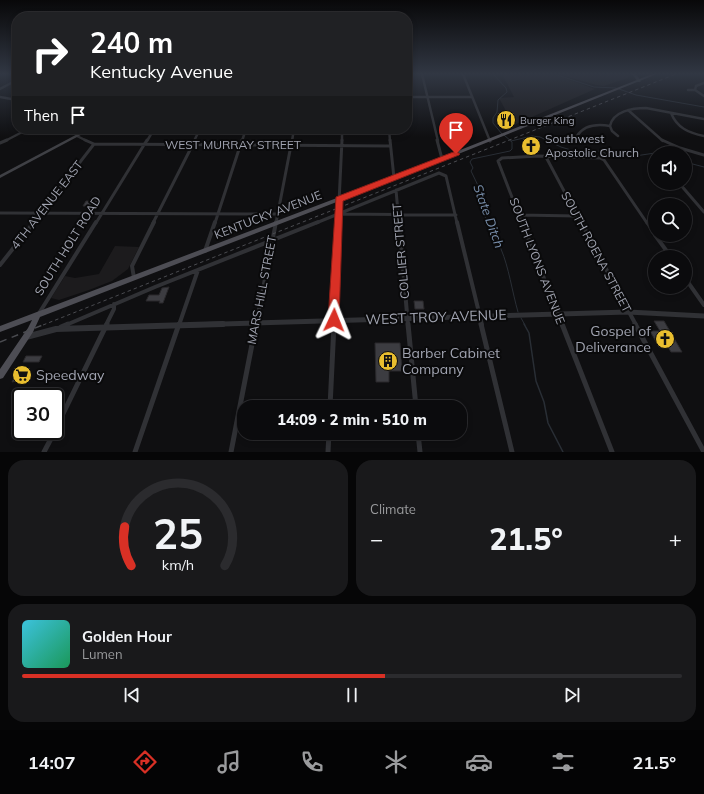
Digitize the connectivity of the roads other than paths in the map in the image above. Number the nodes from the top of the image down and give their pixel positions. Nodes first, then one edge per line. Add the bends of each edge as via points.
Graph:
1 (603, 95) edge
2 (0, 97) edge
3 (412, 97) edge
4 (427, 97) junction
5 (472, 97) joint
6 (12, 99) edge
7 (628, 110) junction
8 (671, 113) junction
9 (704, 119) edge
10 (610, 126) junction
11 (17, 134) edge
12 (81, 134) edge
13 (151, 134) edge
14 (198, 134) edge
15 (244, 134) edge
16 (293, 134) edge
17 (342, 134) edge
18 (389, 134) edge
19 (77, 136) junction
20 (577, 136) dead end
21 (618, 136) dead end
22 (704, 136) edge
23 (490, 140) junction
24 (1, 141) edge
25 (94, 144) junction
26 (144, 145) junction
27 (192, 145) junction
28 (240, 145) junction
29 (291, 145) junction
30 (342, 146) junction
31 (390, 146) junction
32 (704, 155) edge
33 (546, 157) junction
34 (442, 159) junction
35 (0, 177) edge
36 (394, 178) junction
37 (396, 190) junction
38 (685, 190) edge
39 (339, 199) junction
40 (0, 212) edge
41 (704, 212) edge
42 (41, 213) junction
43 (101, 213) junction
44 (159, 213) junction
45 (217, 214) junction
46 (277, 214) junction
47 (338, 214) junction
48 (398, 214) junction
49 (456, 215) junction
50 (518, 215) junction
51 (577, 216) junction
52 (275, 224) junction
53 (648, 225) edge
54 (272, 239) junction
55 (205, 251) junction
56 (0, 265) edge
57 (198, 270) junction
58 (134, 278) junction
59 (692, 288) edge
60 (704, 305) edge
61 (114, 306) junction
62 (628, 312) junction
63 (557, 314) junction
64 (37, 316) junction
65 (480, 316) junction
66 (704, 316) edge
67 (407, 318) junction
68 (334, 320) junction
69 (256, 323) junction
70 (179, 325) junction
71 (105, 328) junction
72 (0, 329) edge
73 (56, 329) junction
74 (26, 337) junction
75 (0, 375) edge
76 (330, 400) edge
77 (415, 400) edge
78 (64, 412) edge
79 (50, 440) edge
80 (329, 440) edge
81 (419, 440) edge
82 (44, 452) edge
83 (134, 452) edge
84 (231, 452) edge
85 (328, 452) edge
86 (420, 452) edge
87 (512, 452) edge
88 (612, 452) edge
89 (704, 452) edge

1 - 23 main road, KENTUCKY AVENUE
2 - 6 street
3 - 4 street
4 - 5 street
4 - 34 street
5 - 23 street
7 - 8 street via 642,108
7 - 10 street via 614,117 610,121
7 - 32 street via 663,140
8 - 9 street
8 - 22 street via 679,126
10 - 20 street via 594,125
10 - 21 street
11 - 24 street
12 - 19 main road
13 - 26 street, SOUTH HOLT ROAD
14 - 27 street
15 - 28 street
16 - 29 street, MARS HILL STREET
17 - 30 street
18 - 31 street
19 - 25 street, WEST MURRAY STREET
19 - 35 main road
23 - 34 main road, KENTUCKY AVENUE
25 - 26 street, WEST MURRAY STREET
25 - 42 street, 4TH AVENUE EAST
26 - 27 street, WEST MURRAY STREET
26 - 43 street, SOUTH HOLT ROAD
27 - 28 street, WEST MURRAY STREET
27 - 44 street
28 - 29 street, WEST MURRAY STREET
28 - 45 street
29 - 30 street, WEST MURRAY STREET
29 - 46 street, MARS HILL STREET
30 - 31 street, WEST MURRAY STREET
30 - 39 street
31 - 36 street
33 - 50 street, SOUTH LYONS AVENUE via 498,161
33 - 51 street, SOUTH ROENA STREET
33 - 53 street via 604,160
34 - 36 main road, KENTUCKY AVENUE
36 - 39 main road, KENTUCKY AVENUE
37 - 47 street
37 - 48 street, COLLIER STREET
37 - 49 street via 443,173
38 - 41 street
39 - 47 street
39 - 52 main road, KENTUCKY AVENUE
40 - 42 street
42 - 43 street
42 - 56 street, 4TH AVENUE EAST
43 - 44 street
43 - 64 street, SOUTH HOLT ROAD
44 - 45 street
44 - 58 street via 132,266
45 - 46 street
45 - 55 street
46 - 52 street, MARS HILL STREET
47 - 48 street
47 - 54 street
47 - 68 street
48 - 49 street
48 - 67 street, COLLIER STREET
49 - 65 street
50 - 51 street
50 - 63 street, SOUTH LYONS AVENUE
51 - 62 street, SOUTH ROENA STREET
52 - 54 street, MARS HILL STREET
52 - 55 main road, KENTUCKY AVENUE
54 - 57 street
54 - 69 street, MARS HILL STREET
55 - 58 main road, KENTUCKY AVENUE
57 - 61 street
57 - 70 street
58 - 64 main road, KENTUCKY AVENUE
59 - 60 street
61 - 71 street
61 - 73 street
62 - 63 street, WEST TROY AVENUE
62 - 66 street, WEST TROY AVENUE
62 - 89 street, SOUTH ROENA STREET
63 - 65 street, WEST TROY AVENUE
63 - 88 street, SOUTH LYONS AVENUE
64 - 72 main road, KENTUCKY AVENUE
64 - 74 main road, SOUTH HOLT ROAD
65 - 67 street, WEST TROY AVENUE
65 - 87 street
67 - 68 street, WEST TROY AVENUE
67 - 77 street, COLLIER STREET
68 - 69 street, WEST TROY AVENUE
68 - 76 street
69 - 70 street, WEST TROY AVENUE
69 - 84 street, MARS HILL STREET
70 - 71 street, WEST TROY AVENUE
70 - 83 street
71 - 73 street, WEST TROY AVENUE
71 - 78 street
73 - 74 street, WEST TROY AVENUE
74 - 75 main road, SOUTH HOLT ROAD
79 - 82 street
80 - 85 street
81 - 86 street

